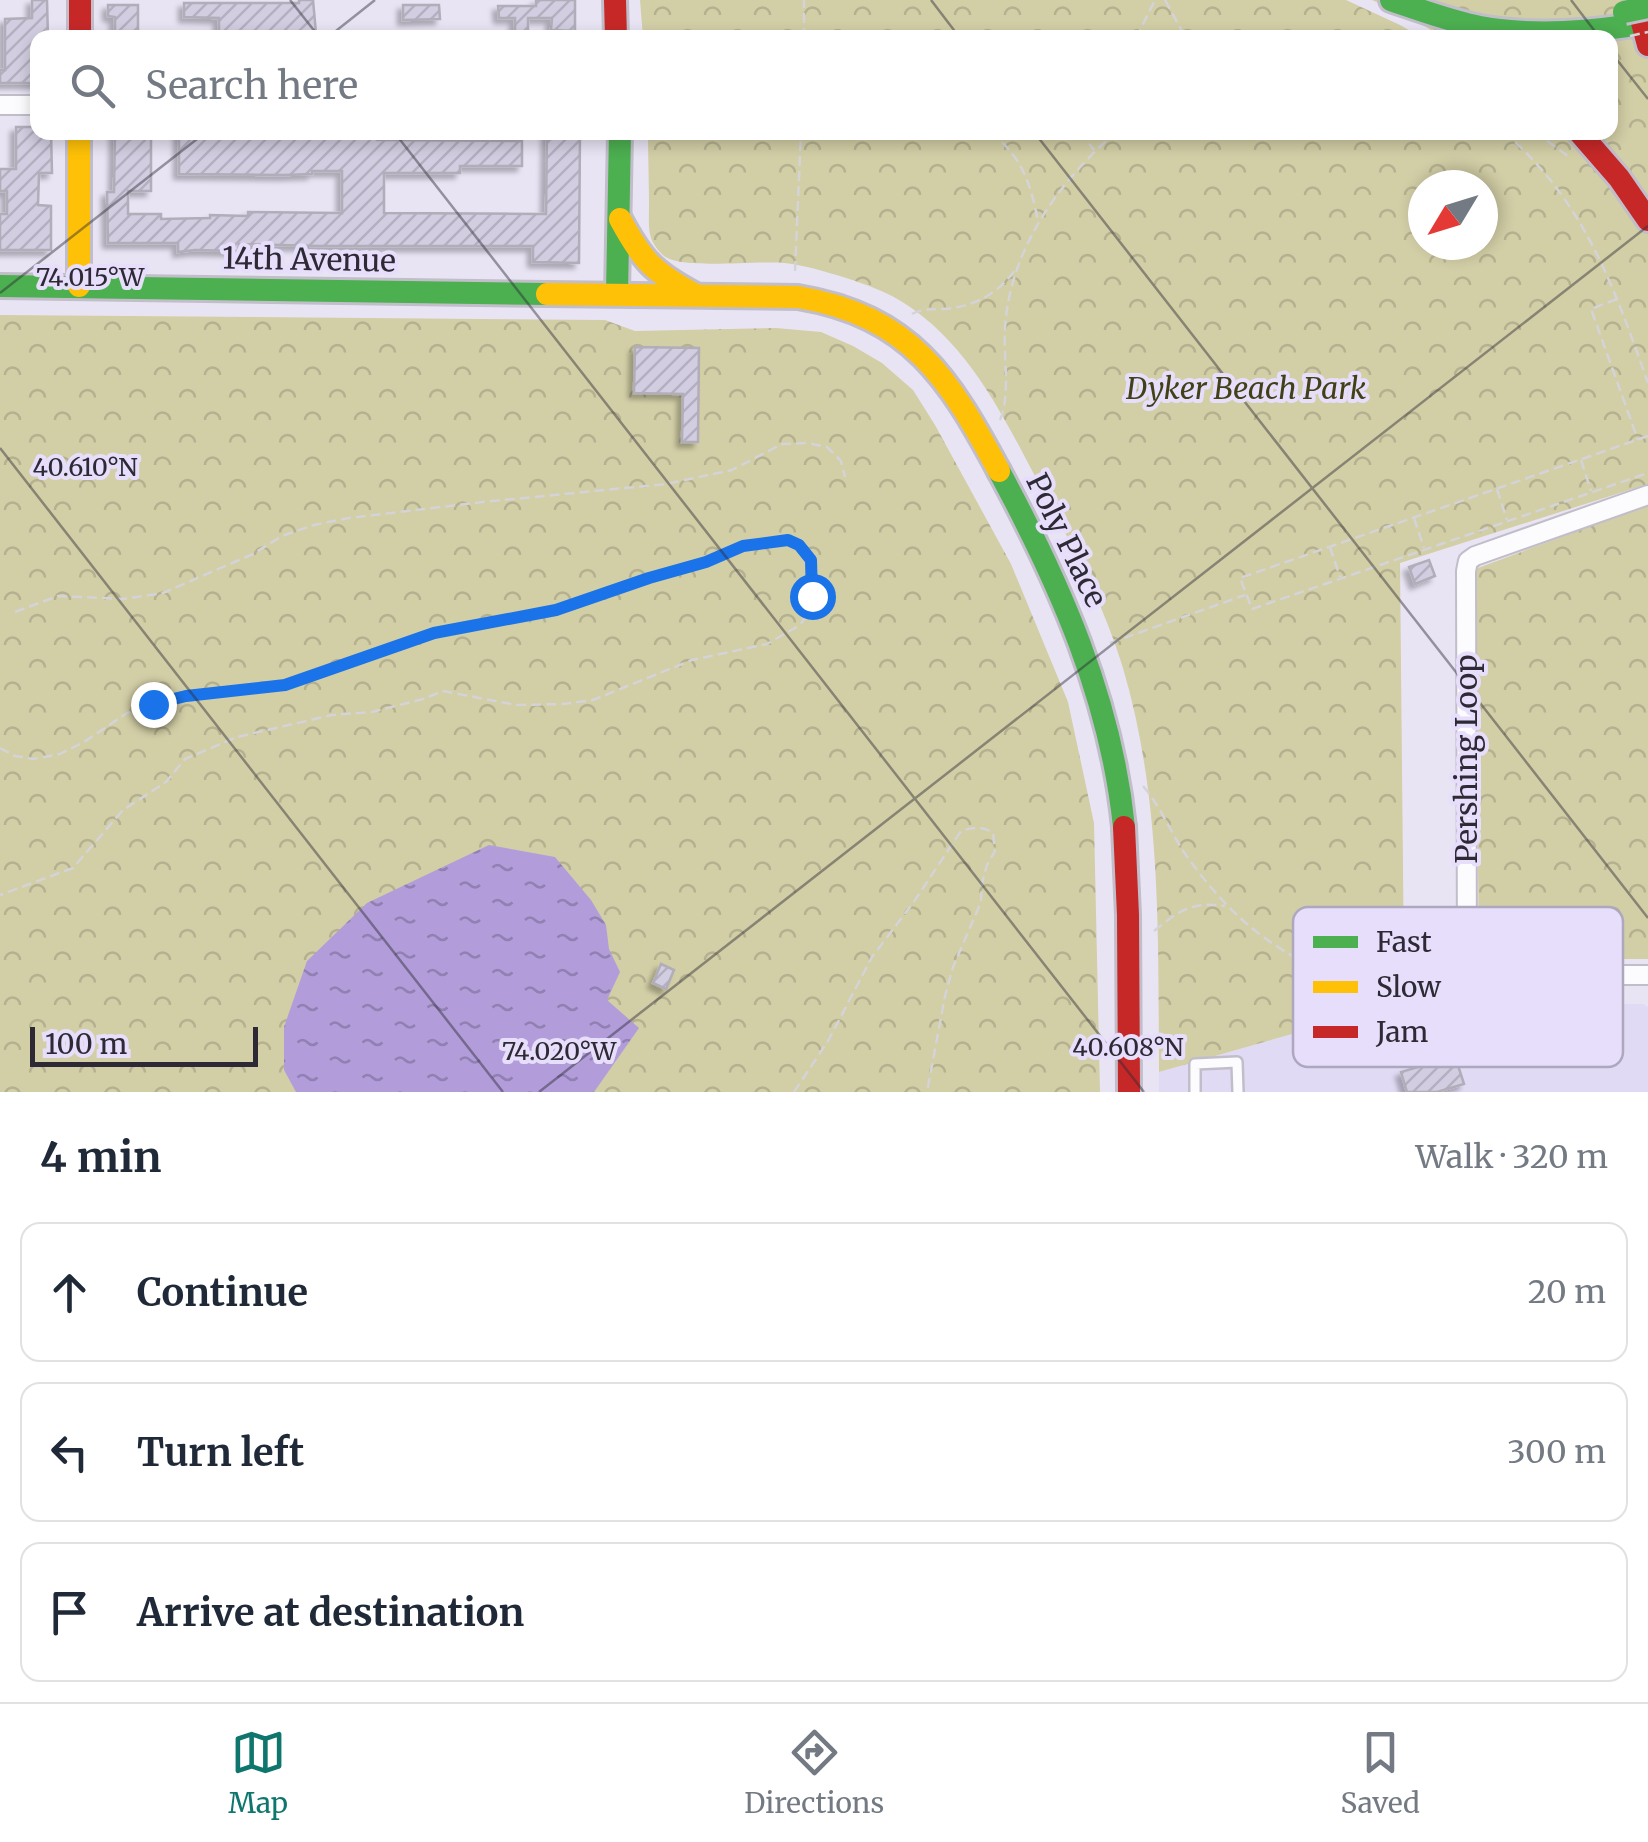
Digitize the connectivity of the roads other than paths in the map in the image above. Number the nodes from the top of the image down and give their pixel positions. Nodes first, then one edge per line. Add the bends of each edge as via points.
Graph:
1 (80, 0) edge
2 (615, 0) edge
3 (1437, 0) edge
4 (1393, 1) edge
5 (1648, 7) edge
6 (1637, 25) edge
7 (80, 30) edge
8 (616, 30) edge
9 (1446, 30) edge
10 (1500, 30) edge
11 (1598, 30) edge
12 (0, 105) edge
13 (30, 106) edge
14 (79, 140) edge
15 (620, 140) edge
16 (1586, 140) edge
17 (619, 216) junction
18 (1648, 220) edge
19 (0, 286) edge
20 (79, 286) junction
21 (616, 294) junction
22 (697, 296) junction
23 (1648, 495) edge
24 (1468, 907) edge
25 (1623, 974) edge
26 (1648, 974) edge
27 (1129, 1092) edge
28 (1196, 1092) edge
29 (1238, 1092) edge

1 - 7 main road
2 - 8 main road
3 - 6 main road via 1518,16
4 - 9 main road
4 - 10 main road
5 - 6 main road, bridge
6 - 11 main road
12 - 13 street
14 - 20 main road
15 - 17 main road
16 - 18 main road
17 - 21 main road
17 - 22 main road via 652,270
19 - 20 main road, 14th Avenue
20 - 21 main road, 14th Avenue
21 - 22 main road, Poly Place
22 - 27 main road, Poly Place via 829,301 889,328 947,382 1027,521 1085,652 1119,787
23 - 24 street, Pershing Loop via 1468,561
25 - 26 street, Pershing Loop
28 - 29 lane via 1195,1064 1238,1062

